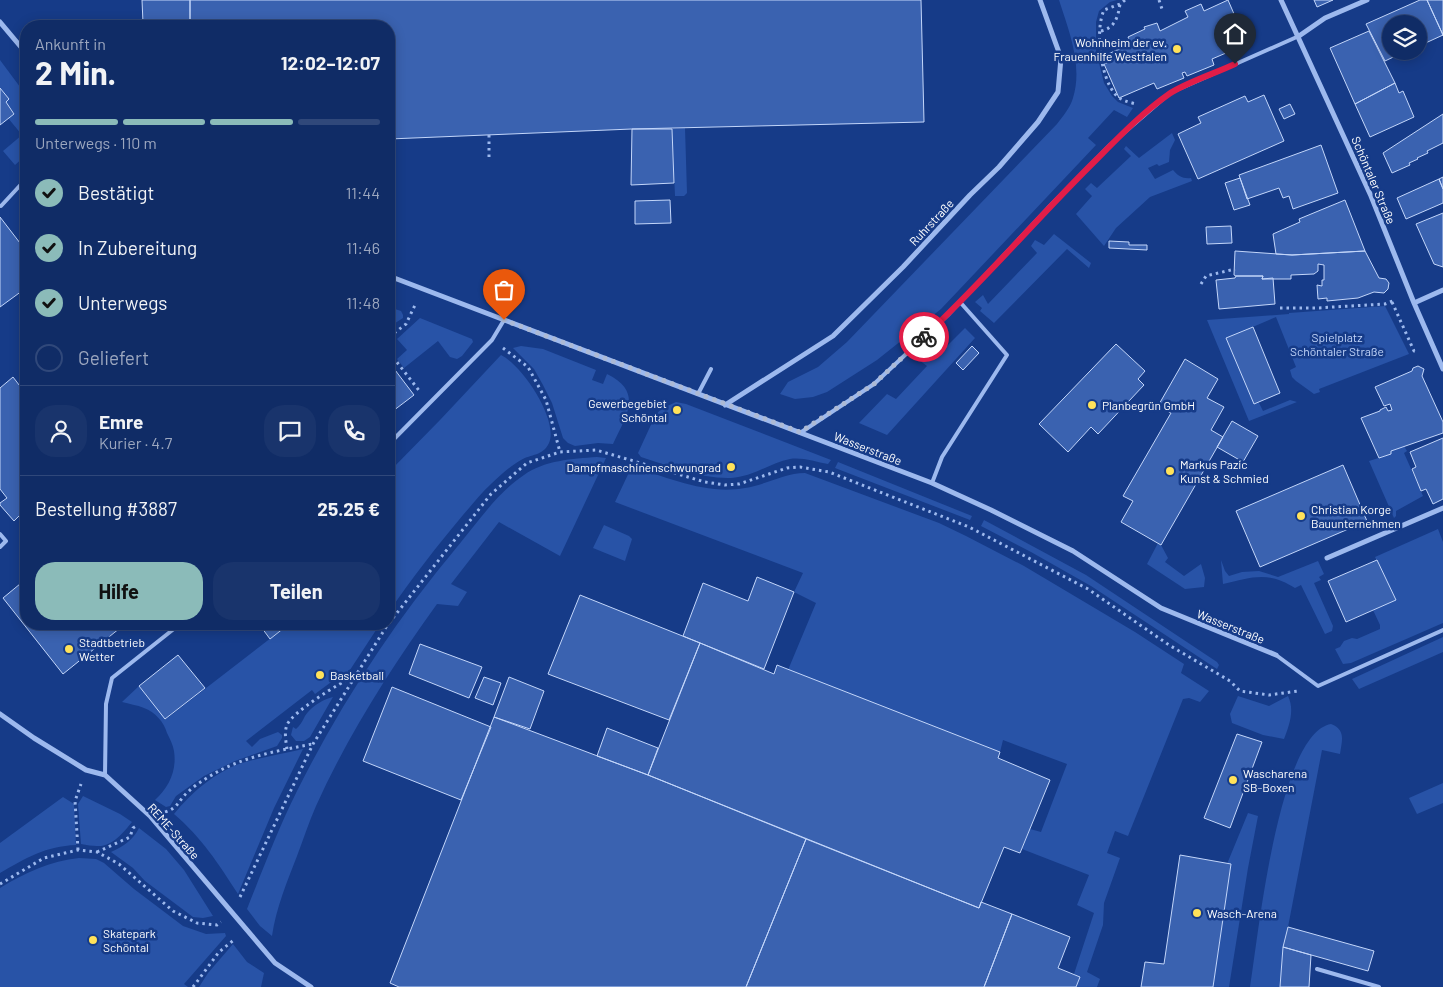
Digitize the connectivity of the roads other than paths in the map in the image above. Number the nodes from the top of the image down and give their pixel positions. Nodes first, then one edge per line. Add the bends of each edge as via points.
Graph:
1 (1040, 0) edge
2 (1282, 0) edge
3 (1367, 0) edge
4 (0, 22) edge
5 (1299, 36) junction
6 (20, 46) edge
7 (20, 185) edge
8 (1, 206) dead end
9 (395, 278) edge
10 (1443, 290) edge
11 (960, 302) junction
12 (1414, 303) junction
13 (504, 320) junction
14 (712, 369) dead end
15 (1443, 369) edge
16 (698, 394) junction
17 (725, 404) junction
18 (800, 432) junction
19 (395, 438) edge
20 (932, 483) junction
21 (1443, 508) edge
22 (0, 534) edge
23 (0, 547) edge
24 (1327, 558) dead end
25 (172, 630) edge
26 (1443, 630) edge
27 (1276, 655) joint
28 (0, 714) edge
29 (104, 775) junction
30 (1317, 969) dead end
31 (311, 987) edge
32 (1379, 987) edge

1 - 17 street, Ruhrstraße via 1061,58 1058,92 1038,122 903,267 833,336
2 - 5 street, Schöntaler Straße
3 - 5 street via 1325,18
4 - 6 street
5 - 11 lane via 1170,93 1117,139
5 - 12 street, Schöntaler Straße via 1371,196
7 - 8 lane
9 - 13 street, Wasserstraße
10 - 12 street
11 - 18 lane via 874,384
11 - 20 lane via 1007,354 942,457
12 - 15 street, Schöntaler Straße
13 - 16 street, Wasserstraße
13 - 19 lane via 492,340
14 - 16 lane
16 - 17 street, Wasserstraße
17 - 18 street, Wasserstraße
18 - 20 street, Wasserstraße
20 - 27 street, Wasserstraße via 1073,551 1162,608
21 - 24 street
22 - 23 lane via 6,541
25 - 29 lane via 112,678 106,704
26 - 27 lane, Wasserstraße via 1318,686
28 - 29 street, REME-Straße via 86,770
29 - 31 street, REME-Straße via 150,816 275,963
30 - 32 lane

